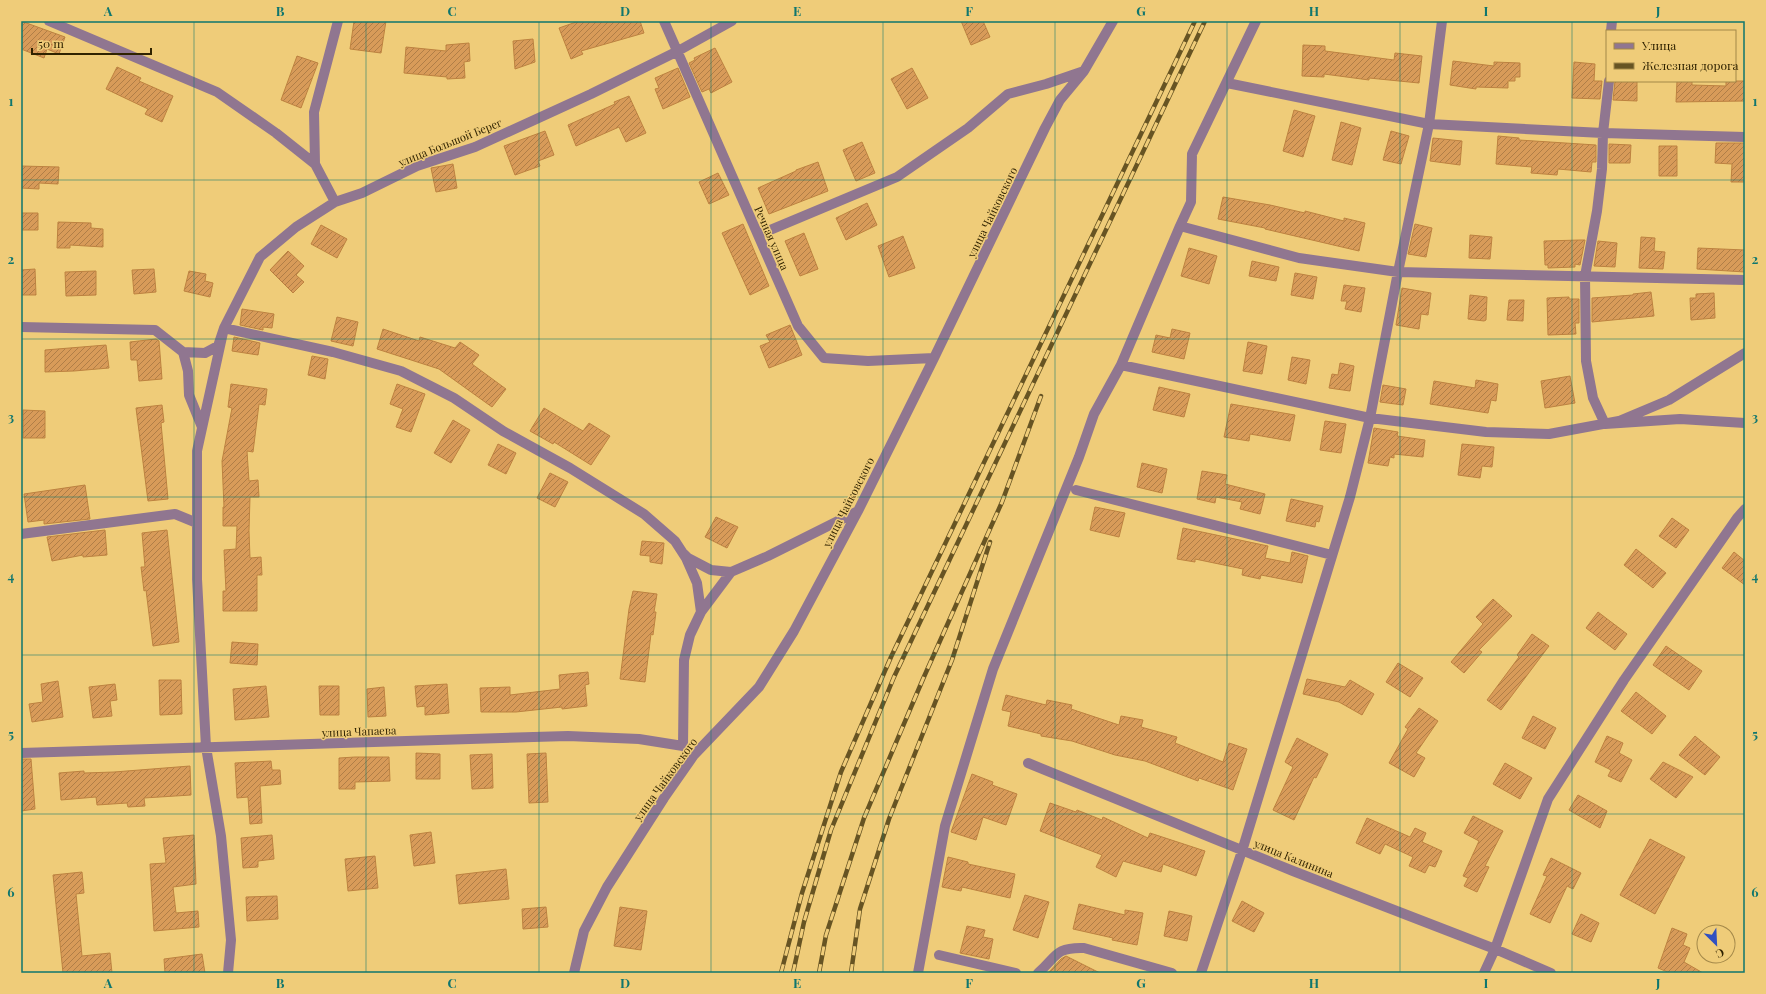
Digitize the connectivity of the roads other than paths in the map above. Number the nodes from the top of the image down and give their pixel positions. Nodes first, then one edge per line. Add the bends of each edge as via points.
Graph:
1 (49, 21) edge
2 (338, 21) edge
3 (664, 21) edge
4 (732, 21) edge
5 (1113, 21) edge
6 (1256, 21) edge
7 (1442, 21) edge
8 (678, 51) junction
9 (1084, 71) junction
10 (1609, 82) edge
11 (1227, 83) junction
12 (1429, 124) junction
13 (1603, 133) junction
14 (1745, 137) edge
15 (315, 164) junction
16 (335, 202) junction
17 (1180, 226) junction
18 (758, 234) junction
19 (1398, 272) junction
20 (1585, 276) junction
21 (1745, 280) edge
22 (21, 327) edge
23 (224, 328) junction
24 (183, 352) junction
25 (1745, 353) edge
26 (934, 358) junction
27 (1121, 364) junction
28 (1370, 418) junction
29 (1745, 423) edge
30 (1605, 424) junction
31 (202, 427) junction
32 (1076, 490) dead end
33 (1745, 509) edge
34 (858, 511) junction
35 (197, 523) junction
36 (21, 534) edge
37 (675, 541) junction
38 (1332, 555) junction
39 (731, 572) junction
40 (701, 612) junction
41 (683, 746) junction
42 (206, 747) junction
43 (21, 753) edge
44 (694, 755) junction
45 (1028, 763) dead end
46 (1242, 851) junction
47 (1495, 949) junction
48 (939, 955) dead end
49 (228, 973) edge
50 (574, 973) edge
51 (918, 973) edge
52 (1016, 973) edge
53 (1038, 973) edge
54 (1172, 973) edge
55 (1201, 973) edge
56 (1484, 973) edge
57 (1551, 973) edge

1 - 15 street via 217,92
2 - 15 street via 314,112
3 - 8 street, Речная улица
4 - 8 street, улица Большой Берег
5 - 9 street, улица Чайковского
6 - 11 street
7 - 12 street
8 - 16 street, улица Большой Берег via 591,94 475,146 417,166 362,193
8 - 18 street, Речная улица
9 - 18 street via 1008,94 968,128 897,177
9 - 26 street, улица Чайковского via 1060,100 1049,121
10 - 13 street
11 - 12 street
11 - 17 street via 1192,154 1191,202
12 - 13 street
12 - 19 street
13 - 14 street
13 - 20 street via 1597,211
15 - 16 street
16 - 23 street, улица Большой Берег via 296,227 260,257
17 - 19 street via 1299,258
17 - 27 street
18 - 26 street, Речная улица via 798,326 824,358 868,361
19 - 20 street
19 - 28 street
20 - 21 street
20 - 30 street via 1586,361 1593,398
22 - 24 street via 155,330
23 - 24 street via 218,346 206,352
23 - 31 street
23 - 37 street via 333,352 401,371 454,398 503,431 570,468 644,514
24 - 31 street via 190,395
25 - 30 street via 1669,400 1619,421
26 - 34 street, улица Чайковского
27 - 28 street
27 - 51 street via 1094,414 1079,457 992,669 945,826
28 - 30 street via 1486,432 1549,434
28 - 38 street
29 - 30 street via 1680,419
31 - 35 street via 197,451
32 - 38 street
33 - 47 street via 1624,680 1548,799
34 - 39 street
34 - 44 street, улица Чайковского via 778,660 759,687
35 - 36 street via 175,514
35 - 42 street via 197,579
37 - 39 street via 688,558 711,570
37 - 40 street via 697,583
38 - 46 street
39 - 40 street
40 - 41 street via 690,635 684,660
41 - 42 street, улица Чапаева via 639,739 568,736
41 - 44 street
42 - 43 street, улица Чапаева
42 - 49 street via 221,836 231,940
44 - 50 street, улица Чайковского via 607,887 584,930
45 - 46 street, улица Калинина
46 - 47 street, улица Калинина
46 - 55 street
47 - 56 street
47 - 57 street, улица Калинина
48 - 52 street
53 - 54 street via 1060,951 1084,948

